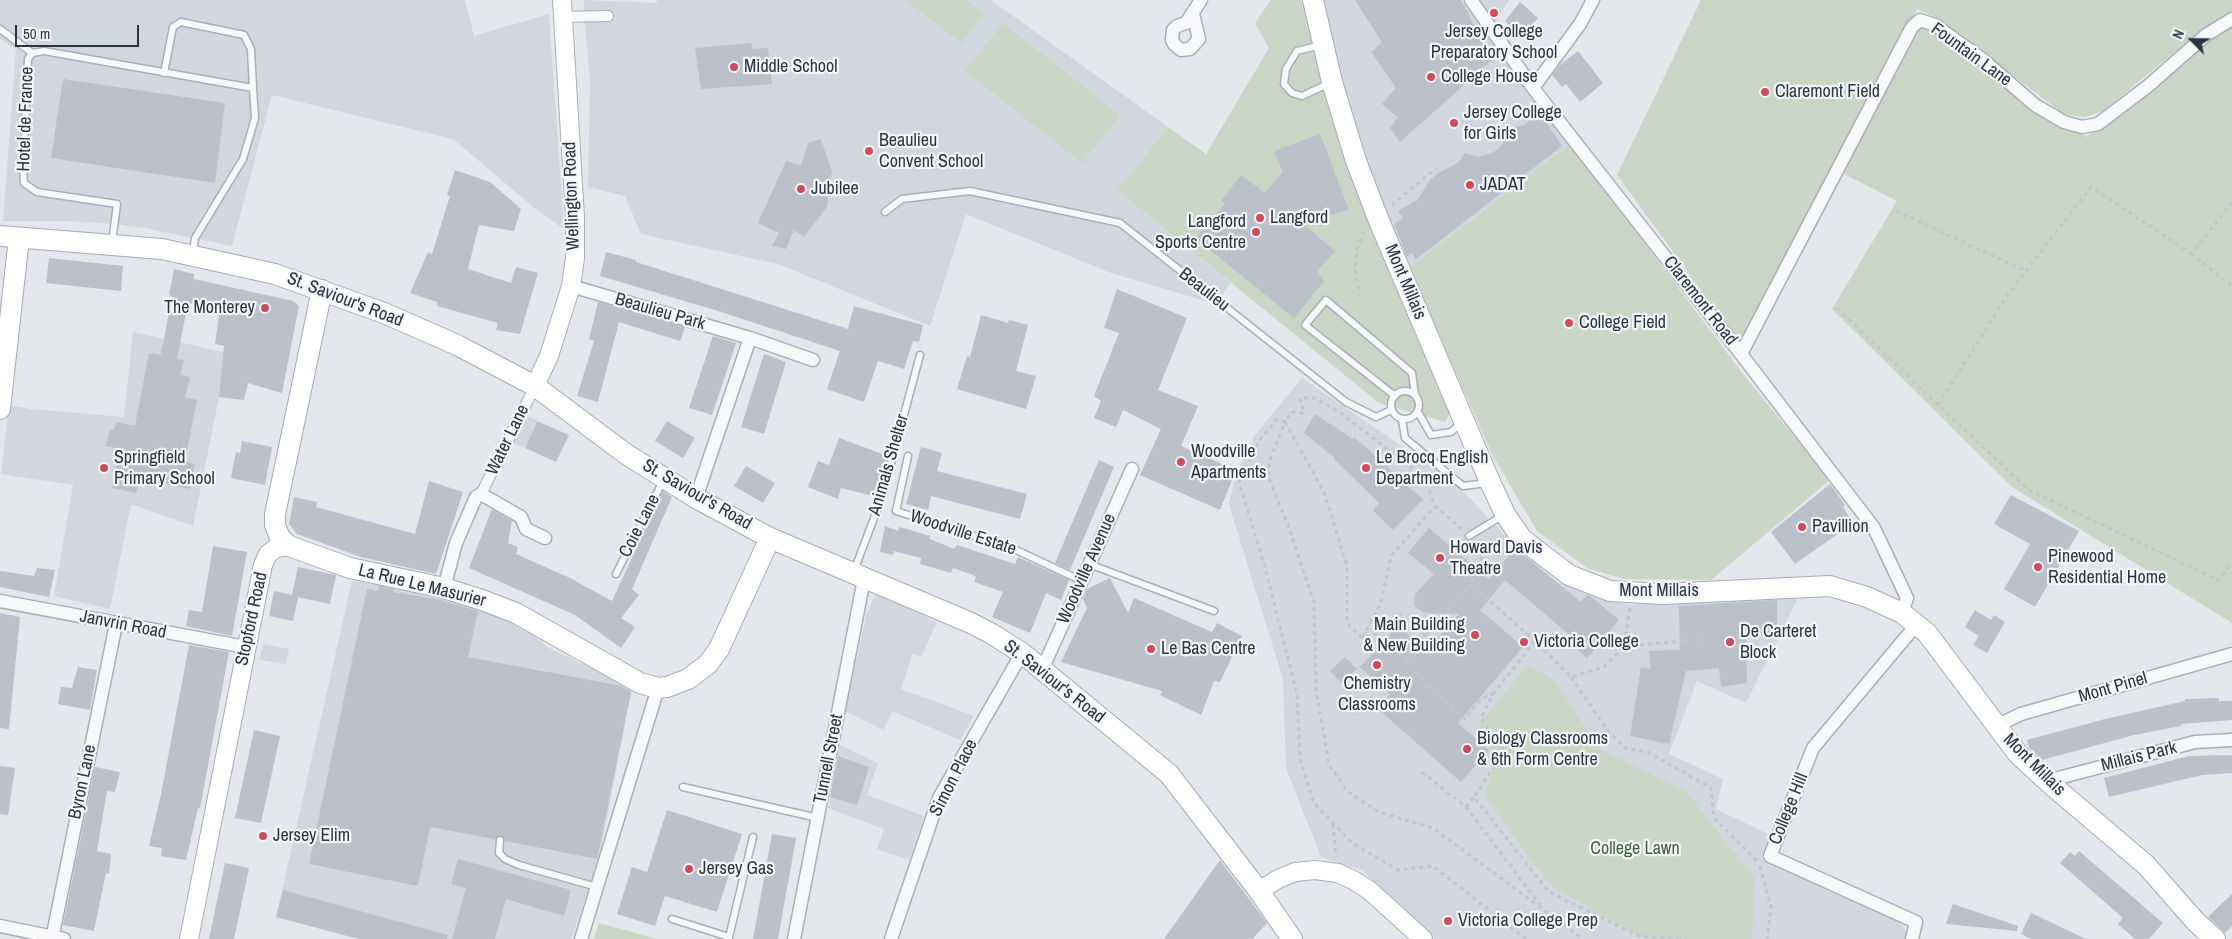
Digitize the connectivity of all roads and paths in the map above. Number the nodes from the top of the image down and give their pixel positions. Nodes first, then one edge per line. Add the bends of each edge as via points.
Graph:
1 (1201, 0) edge
2 (1313, 0) edge
3 (1471, 0) edge
4 (1593, 0) edge
5 (562, 8) edge
6 (1193, 14) dead end
7 (608, 16) dead end
8 (2232, 19) edge
9 (0, 29) edge
10 (1323, 45) junction
11 (32, 53) junction
12 (164, 72) junction
13 (1332, 82) junction
14 (253, 88) junction
15 (1533, 88) junction
16 (1436, 168) dead end
17 (2232, 202) edge
18 (1389, 208) dead end
19 (1896, 211) dead end
20 (885, 212) dead end
21 (1365, 230) dead end
22 (10, 237) edge
23 (112, 244) junction
24 (2192, 254) junction
25 (193, 255) junction
26 (2026, 271) junction
27 (570, 286) junction
28 (2232, 286) edge
29 (322, 290) junction
30 (1360, 296) dead end
31 (1837, 308) dead end
32 (750, 338) junction
33 (1741, 354) junction
34 (920, 355) dead end
35 (814, 360) dead end
36 (535, 386) junction
37 (1395, 396) junction
38 (1415, 396) junction
39 (1938, 405) junction
40 (0, 409) edge
41 (1391, 410) junction
42 (1418, 412) junction
43 (1402, 420) junction
44 (1464, 420) junction
45 (1285, 422) junction
46 (908, 456) dead end
47 (1132, 469) dead end
48 (664, 478) junction
49 (1490, 482) junction
50 (481, 494) junction
51 (696, 498) junction
52 (1435, 506) junction
53 (1505, 514) junction
54 (1469, 536) junction
55 (545, 538) dead end
56 (770, 538) junction
57 (289, 546) junction
58 (1089, 564) junction
59 (2232, 564) edge
60 (616, 574) dead end
61 (858, 577) junction
62 (1082, 581) junction
63 (1471, 584) junction
64 (444, 588) junction
65 (0, 601) edge
66 (1630, 605) dead end
67 (1214, 611) dead end
68 (1909, 618) junction
69 (116, 624) junction
70 (1426, 636) junction
71 (1362, 638) junction
72 (1697, 640) dead end
73 (1535, 641) junction
74 (1624, 646) junction
75 (246, 648) junction
76 (1022, 653) junction
77 (2232, 654) edge
78 (1042, 670) junction
79 (1571, 677) junction
80 (658, 688) junction
81 (1493, 694) junction
82 (1996, 726) junction
83 (2232, 740) edge
84 (1422, 772) dead end
85 (2047, 781) junction
86 (682, 787) dead end
87 (1474, 797) junction
88 (1466, 807) junction
89 (818, 818) junction
90 (1332, 822) junction
91 (753, 837) dead end
92 (500, 840) dead end
93 (1327, 871) junction
94 (597, 887) junction
95 (1259, 891) junction
96 (1547, 914) junction
97 (672, 919) dead end
98 (0, 926) edge
99 (56, 938) edge
100 (729, 938) edge
101 (189, 939) edge
102 (581, 939) edge
103 (794, 939) edge
104 (892, 939) edge
105 (1292, 939) edge
106 (1423, 939) edge
107 (1526, 939) edge
108 (1583, 939) edge
109 (1688, 939) edge
110 (1766, 939) edge
111 (1912, 939) edge
112 (2216, 939) edge

1 - 6 street
2 - 10 main road, Mont Millais
3 - 15 street, Claremont Road
4 - 15 street via 1580,24
5 - 7 street
5 - 27 main road, Wellington Road via 575,217 575,258
8 - 33 street, Fountain Lane via 2206,35 2098,124 2082,127 2064,122 2035,104 1935,25 1920,20 1912,27
9 - 11 lane
10 - 13 main road, Mont Millais
10 - 13 lane via 1297,51 1286,69 1284,84 1292,93 1302,96
11 - 12 lane, Hotel de France via 44,51
11 - 23 lane, Hotel de France via 28,59 24,183 37,192 117,204
12 - 14 lane, Hotel de France
12 - 14 lane via 173,27 181,22 244,35 251,48
13 - 44 main road, Mont Millais via 1379,222
14 - 25 lane via 255,118 243,159 195,238
15 - 33 street, Claremont Road
16 - 18 path
17 - 24 path
19 - 26 path
20 - 41 lane, Beaulieu via 902,199 970,191 1120,223 1346,402 1376,417
21 - 30 path via 1357,249 1355,272
22 - 23 main road, St. Saviour's Road
22 - 40 main road
23 - 25 main road, St. Saviour's Road via 162,248
24 - 26 path via 2090,187
24 - 28 path
25 - 29 main road, St. Saviour's Road via 275,274
26 - 39 path
27 - 32 street, Beaulieu Park
27 - 36 main road, Wellington Road via 549,356
29 - 36 main road, St. Saviour's Road via 457,345
29 - 57 main road via 275,514 280,538
31 - 39 path
32 - 35 street, Beaulieu Park
32 - 51 street
33 - 68 street, Claremont Road via 1874,528 1907,598
34 - 61 lane, Animals Shelter
36 - 48 main road, St. Saviour's Road via 626,454
36 - 50 street, Water Lane
37 - 38 lane via 1403,391
37 - 38 lane via 1305,325 1326,300 1412,373
37 - 41 lane
38 - 42 lane
39 - 59 path via 2029,490 2218,580
41 - 43 lane
42 - 43 lane via 1410,419
42 - 44 lane via 1431,435 1451,432
43 - 49 lane via 1405,438 1463,486
44 - 49 main road, Mont Millais
45 - 52 path via 1291,412 1304,413 1300,398 1314,398 1334,409 1424,478
45 - 71 path via 1324,492 1347,566 1347,623
45 - 90 path via 1277,419 1259,441 1240,482 1297,694 1300,759 1314,803
45 - 96 path via 1268,462 1268,479 1287,522 1314,602 1316,690 1329,765 1348,792 1379,812 1433,828
46 - 62 lane, Woodville Estate via 896,511 1012,548
47 - 58 street, Woodville Avenue
48 - 51 main road, St. Saviour's Road
48 - 60 lane, Coie Lane
49 - 53 main road, Mont Millais
50 - 55 street via 522,517 526,529
50 - 64 street via 476,497 456,543
51 - 56 main road, St. Saviour's Road
52 - 54 path
52 - 71 path via 1391,556 1381,604
53 - 54 lane
53 - 68 main road, Mont Millais via 1522,538 1568,575 1610,591 1662,594 1830,586 1867,598
54 - 63 path via 1482,556
56 - 61 main road, St. Saviour's Road
56 - 80 main road via 708,664 688,680
57 - 64 main road, La Rue Le Masurier via 350,568
57 - 75 main road, Stopford Road via 276,548 268,554
58 - 62 street, Woodville Avenue
58 - 67 lane
61 - 76 main road, St. Saviour's Road via 972,623
61 - 89 street, Tunnell Street
62 - 78 street, Woodville Avenue
63 - 70 path
63 - 73 path
64 - 80 main road, La Rue Le Masurier via 516,613 622,674
65 - 69 street, Janvrin Road
66 - 74 path
68 - 82 main road, Mont Millais via 1926,633
68 - 111 street, College Hill via 1813,748 1770,856 1916,922
69 - 75 street, Janvrin Road
69 - 99 street, Byron Lane
70 - 71 path via 1400,615 1385,631
70 - 81 path via 1403,662 1466,719 1481,699
72 - 74 path
73 - 79 path
73 - 81 path
74 - 79 path via 1604,667
75 - 101 main road, Stopford Road
76 - 78 main road, St. Saviour's Road
76 - 104 street, Simon Place via 939,798
77 - 82 street, Mont Pinel via 2021,714
78 - 95 main road, St. Saviour's Road via 1169,774
79 - 110 path via 1608,731 1625,748 1648,752 1711,788 1714,818 1759,863 1771,907
80 - 94 street
81 - 87 path via 1481,718 1504,751
82 - 85 main road, Mont Millais via 2018,754
83 - 85 street, Millais Park via 2195,742
84 - 88 path
85 - 112 main road, Mont Millais via 2146,865 2196,922
86 - 89 lane
87 - 88 path
87 - 109 path via 1549,892 1639,936
88 - 96 path
89 - 103 street, Tunnell Street
90 - 93 path via 1337,868
90 - 107 path via 1352,843 1398,870 1433,866
91 - 100 lane
92 - 94 lane via 499,852 505,859
93 - 95 main road via 1295,872
93 - 106 main road via 1361,885
94 - 102 street
95 - 105 main road, St. Saviour's Road
96 - 108 path
97 - 100 lane
98 - 99 street

